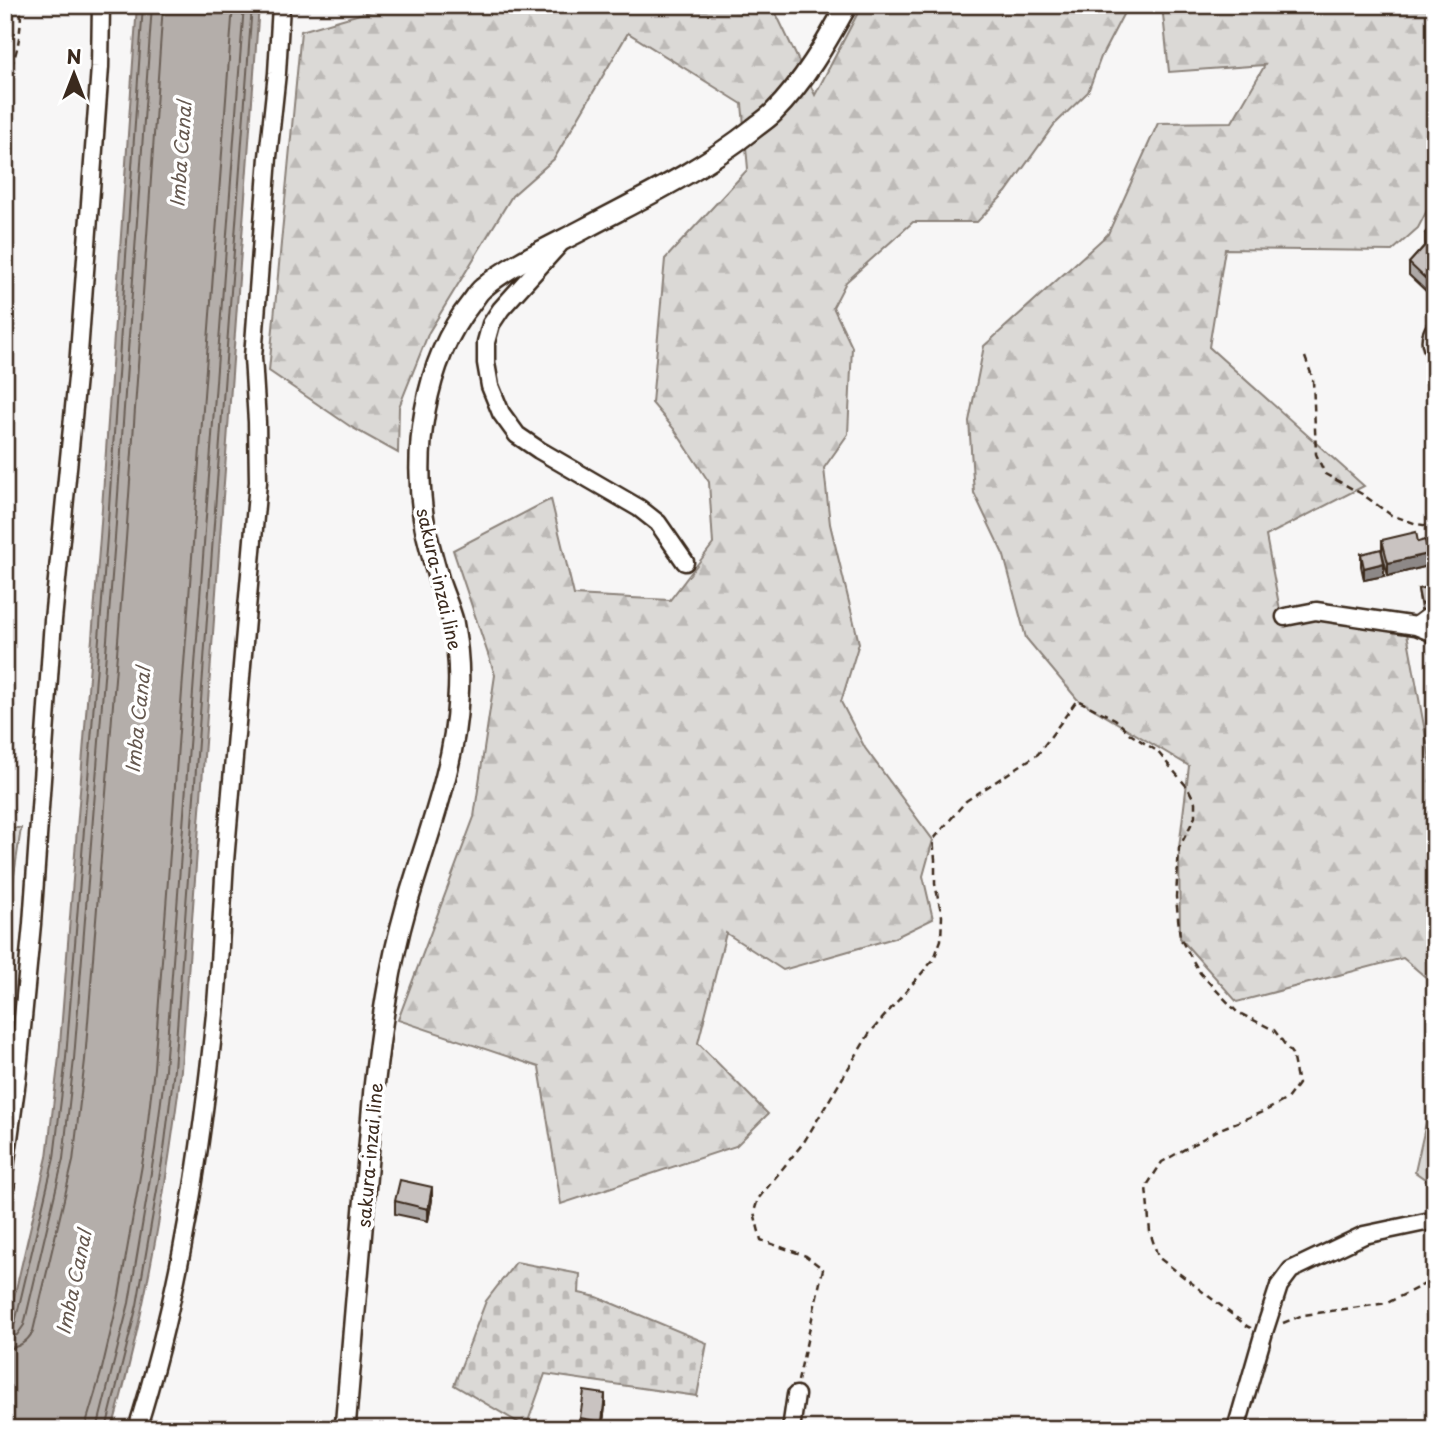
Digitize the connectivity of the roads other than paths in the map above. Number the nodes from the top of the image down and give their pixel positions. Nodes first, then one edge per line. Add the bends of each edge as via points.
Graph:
1 (101, 5) edge
2 (281, 5) edge
3 (847, 5) edge
4 (563, 240) junction
5 (1435, 328) edge
6 (1435, 352) edge
7 (685, 562) dead end
8 (1435, 612) edge
9 (1284, 617) dead end
10 (1416, 626) junction
11 (1435, 636) edge
12 (5, 1168) edge
13 (1435, 1220) edge
14 (796, 1395) road end
15 (137, 1429) edge
16 (345, 1429) edge
17 (791, 1429) edge
18 (1236, 1429) edge

1 - 12 street via 78,367 53,620 32,924
2 - 15 street via 253,357 258,482 216,1002 186,1234
3 - 4 main road, sakura-inzai line via 807,71 773,113 691,172
4 - 7 street via 491,324 486,342 490,386 517,435 639,508 658,523
4 - 16 main road, sakura-inzai line via 483,289 462,315 433,376 422,430 420,480 425,529 453,620 458,703 451,753 390,968 380,1031
5 - 6 street via 1430,336
8 - 10 street
9 - 10 street via 1316,611
10 - 11 street
13 - 18 street via 1364,1236 1291,1270 1279,1286
14 - 17 street

